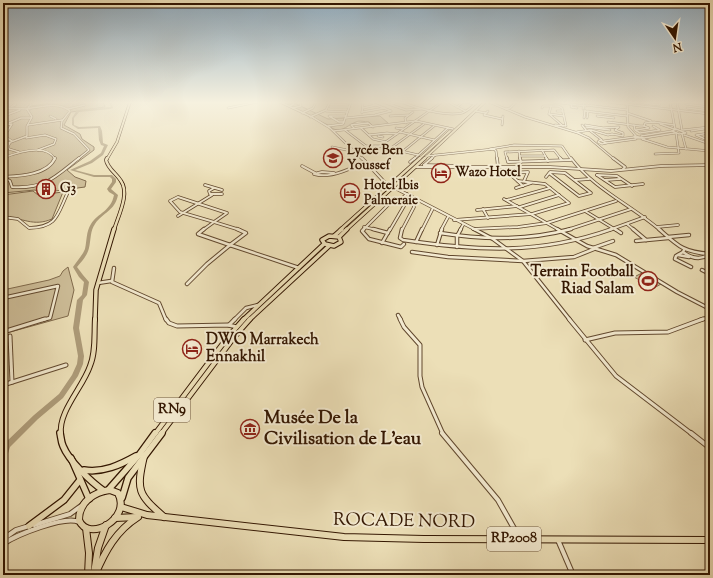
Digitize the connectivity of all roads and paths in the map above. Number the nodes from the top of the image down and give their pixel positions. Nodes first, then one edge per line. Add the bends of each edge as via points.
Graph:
1 (9, 129) edge
2 (28, 129) edge
3 (62, 129) edge
4 (121, 129) edge
5 (331, 129) edge
6 (354, 129) edge
7 (362, 129) edge
8 (404, 129) edge
9 (416, 129) edge
10 (429, 129) edge
11 (447, 129) edge
12 (453, 129) edge
13 (456, 129) edge
14 (563, 129) edge
15 (587, 129) junction
16 (616, 129) edge
17 (630, 129) edge
18 (642, 129) edge
19 (658, 129) edge
20 (674, 129) junction
21 (702, 129) edge
22 (704, 129) joint
23 (345, 130) junction
24 (610, 130) dead end
25 (635, 130) joint
26 (333, 131) junction
27 (684, 131) junction
28 (692, 131) junction
29 (399, 132) junction
30 (381, 133) junction
31 (577, 133) junction
32 (675, 133) junction
33 (710, 133) edge
34 (27, 134) junction
35 (397, 134) junction
36 (409, 134) junction
37 (682, 134) junction
38 (700, 134) junction
39 (37, 135) junction
40 (368, 135) junction
41 (378, 136) junction
42 (635, 136) junction
43 (640, 136) junction
44 (690, 136) junction
45 (383, 137) dead end
46 (420, 137) junction
47 (3, 138) edge
48 (25, 138) junction
49 (643, 138) junction
50 (373, 139) junction
51 (638, 139) junction
52 (435, 140) junction
53 (603, 141) junction
54 (710, 141) edge
55 (12, 142) junction
56 (386, 142) junction
57 (594, 142) junction
58 (598, 142) junction
59 (606, 143) junction
60 (710, 144) edge
61 (3, 145) edge
62 (8, 146) junction
63 (332, 146) dead end
64 (380, 146) junction
65 (48, 147) junction
66 (377, 148) dead end
67 (391, 149) junction
68 (490, 149) junction
69 (679, 149) junction
70 (518, 150) junction
71 (542, 150) junction
72 (686, 150) junction
73 (12, 151) junction
74 (35, 151) junction
75 (710, 151) edge
76 (26, 152) junction
77 (44, 152) junction
78 (358, 152) junction
79 (402, 152) junction
80 (655, 154) dead end
81 (418, 155) junction
82 (434, 155) junction
83 (8, 156) junction
84 (427, 156) junction
85 (520, 156) junction
86 (533, 156) junction
87 (545, 156) junction
88 (3, 158) edge
89 (562, 160) junction
90 (572, 160) junction
91 (365, 161) junction
92 (548, 161) junction
93 (410, 162) dead end
94 (521, 162) junction
95 (531, 162) junction
96 (536, 162) junction
97 (710, 165) edge
98 (302, 166) dead end
99 (414, 166) junction
100 (423, 166) junction
101 (533, 166) junction
102 (498, 167) junction
103 (578, 169) junction
104 (623, 169) junction
105 (549, 173) junction
106 (18, 176) junction
107 (3, 177) edge
108 (546, 177) dead end
109 (590, 178) junction
110 (621, 179) junction
111 (575, 180) junction
112 (593, 180) junction
113 (603, 180) junction
114 (10, 181) junction
115 (518, 181) junction
116 (524, 182) junction
117 (534, 182) junction
118 (643, 184) dead end
119 (205, 185) dead end
120 (391, 186) junction
121 (523, 186) junction
122 (632, 186) junction
123 (214, 188) junction
124 (516, 188) dead end
125 (550, 188) junction
126 (222, 190) dead end
127 (68, 192) dead end
128 (222, 194) dead end
129 (407, 194) junction
130 (212, 195) junction
131 (559, 195) junction
132 (410, 196) junction
133 (400, 200) junction
134 (617, 200) junction
135 (200, 203) junction
136 (518, 206) junction
137 (433, 208) junction
138 (631, 209) junction
139 (477, 210) dead end
140 (483, 210) junction
141 (584, 211) junction
142 (184, 213) junction
143 (532, 214) junction
144 (178, 216) dead end
145 (3, 217) edge
146 (448, 217) junction
147 (645, 217) junction
148 (488, 218) junction
149 (454, 220) junction
150 (599, 220) junction
151 (214, 223) junction
152 (547, 223) junction
153 (627, 224) junction
154 (463, 225) junction
155 (678, 225) dead end
156 (656, 227) junction
157 (364, 228) junction
158 (614, 228) junction
159 (472, 229) junction
160 (563, 232) junction
161 (388, 233) junction
162 (440, 233) junction
163 (621, 233) dead end
164 (689, 235) dead end
165 (334, 236) junction
166 (457, 236) junction
167 (339, 237) junction
168 (668, 238) junction
169 (493, 239) junction
170 (578, 240) junction
171 (647, 240) junction
172 (613, 241) dead end
173 (636, 241) dead end
174 (416, 242) junction
175 (382, 243) junction
176 (404, 244) dead end
177 (230, 245) junction
178 (326, 245) junction
179 (437, 245) junction
180 (457, 247) junction
181 (593, 249) junction
182 (509, 250) junction
183 (683, 251) junction
184 (412, 252) dead end
185 (678, 254) junction
186 (708, 255) edge
187 (691, 257) junction
188 (523, 261) junction
189 (691, 267) dead end
190 (114, 268) dead end
191 (300, 268) junction
192 (702, 270) dead end
193 (710, 274) edge
194 (111, 281) junction
195 (97, 283) junction
196 (187, 284) dead end
197 (3, 298) edge
198 (259, 305) junction
199 (710, 309) edge
200 (398, 315) dead end
201 (710, 317) edge
202 (228, 325) junction
203 (237, 327) junction
204 (3, 332) edge
205 (10, 336) dead end
206 (585, 340) junction
207 (66, 365) dead end
208 (12, 382) junction
209 (3, 385) edge
210 (710, 448) edge
211 (142, 455) junction
212 (71, 458) junction
213 (82, 470) junction
214 (80, 480) junction
215 (105, 491) junction
216 (122, 498) junction
217 (87, 500) junction
218 (121, 507) junction
219 (147, 515) junction
220 (138, 517) junction
221 (164, 517) junction
222 (115, 518) junction
223 (80, 523) junction
224 (106, 525) junction
225 (29, 526) junction
226 (86, 528) junction
227 (3, 539) edge
228 (520, 539) junction
229 (558, 540) junction
230 (710, 540) edge
231 (3, 544) edge
232 (88, 575) edge
233 (95, 575) edge
234 (573, 575) edge

1 - 47 street
2 - 34 street
3 - 114 street via 75,134 88,146 88,152 45,184 19,189 12,187
4 - 195 main road via 106,160 108,167 122,181 125,192
5 - 26 street
6 - 23 street
7 - 40 street
8 - 29 street
9 - 36 street
10 - 46 street
11 - 52 street
12 - 99 main road, RN9
13 - 84 main road, RN9
14 - 31 street
15 - 16 street via 608,136 624,134
15 - 24 street
15 - 31 street
15 - 53 street
15 - 58 street
17 - 42 street
18 - 25 street
19 - 25 street via 660,130 641,133
20 - 27 street
20 - 32 street
20 - 43 street
21 - 27 street
22 - 28 street
22 - 33 street
23 - 26 street
23 - 64 street via 363,145
26 - 78 street
27 - 28 street
27 - 37 street
27 - 44 street
28 - 38 street
29 - 35 street
29 - 36 street
30 - 35 street
30 - 40 street
30 - 41 street
31 - 57 street
32 - 37 street
32 - 49 street
32 - 69 street
33 - 38 street
34 - 39 street
34 - 48 street
35 - 56 street
36 - 46 street
36 - 67 street
37 - 44 street
37 - 72 street
38 - 54 street via 696,135
39 - 48 street
39 - 65 street via 55,138 56,143
40 - 50 street
41 - 45 street
41 - 50 street
42 - 43 street
42 - 51 street
42 - 53 street
43 - 49 street
44 - 60 street
46 - 52 street
46 - 79 street
47 - 55 street
48 - 55 street
49 - 51 street
49 - 69 street via 659,146
50 - 56 street
51 - 59 street
52 - 81 street
53 - 58 street
53 - 59 street
55 - 61 street
55 - 62 street
56 - 64 street
57 - 58 street
57 - 104 street via 623,165
58 - 59 street
61 - 62 street
62 - 73 street
63 - 78 street
64 - 66 street
64 - 67 street
65 - 74 street
65 - 77 street
67 - 79 street
68 - 82 street
68 - 90 street via 513,145 561,146
68 - 102 street via 496,150
69 - 72 street
69 - 80 street via 678,154
70 - 71 street
70 - 85 street
70 - 94 street via 505,151 505,157 507,162
71 - 87 street
71 - 89 street via 555,150
72 - 75 street
73 - 76 street
73 - 83 street
74 - 76 street
74 - 77 street
76 - 83 street
77 - 106 street via 55,156 53,163 38,171
78 - 91 street
79 - 81 street
81 - 93 street
82 - 84 street
82 - 100 street
83 - 88 street
84 - 99 main road, RN9
85 - 86 street
85 - 94 street
86 - 87 street
86 - 96 street
87 - 92 street
89 - 90 street
89 - 92 street
90 - 103 street
91 - 98 street via 334,173 315,173
91 - 120 street
92 - 96 street
94 - 95 street
95 - 96 street
95 - 101 street
97 - 104 street
99 - 100 street
99 - 120 main road, RN9
100 - 102 street
101 - 102 street
101 - 103 street
103 - 104 street
103 - 109 street
105 - 108 street
105 - 111 street via 564,172
105 - 111 street via 578,195 591,194
106 - 107 street
106 - 114 street
107 - 114 street
109 - 111 street
109 - 112 street
110 - 113 street
110 - 113 street via 616,176 597,175
110 - 122 street
112 - 113 street
112 - 134 street
113 - 122 street via 615,187
115 - 116 street
115 - 116 street via 510,172 529,173
115 - 121 street
116 - 117 street
117 - 121 street
117 - 125 street
118 - 122 street
119 - 123 street
120 - 129 street
120 - 165 main road, RN9
120 - 167 main road, RN9
121 - 124 street
123 - 126 street
123 - 130 street via 209,192
125 - 131 street
125 - 136 street via 506,199
127 - 145 street via 55,220 48,225 29,228 18,219
128 - 130 street
129 - 132 street
129 - 133 street
130 - 135 street
131 - 136 street
131 - 143 street via 569,202
132 - 137 street
132 - 174 street via 414,207 399,236 403,240
133 - 157 street via 391,202
133 - 161 street via 404,202 404,206
134 - 138 street
134 - 141 street
135 - 142 street
135 - 142 street via 180,197 170,200
135 - 151 street via 226,212 226,215
136 - 140 street
136 - 143 street
137 - 146 street
137 - 174 street
138 - 147 street
138 - 150 street
139 - 140 street
140 - 148 street
141 - 150 street
141 - 152 street
142 - 144 street
142 - 151 street
143 - 148 street
143 - 152 street
146 - 149 street
146 - 162 street
147 - 153 street
147 - 156 street
148 - 149 street
149 - 154 street
150 - 158 street
150 - 160 street
151 - 177 street via 198,235
151 - 177 street via 246,232
152 - 159 street
152 - 160 street
153 - 158 street
153 - 171 street
154 - 159 street
154 - 166 street
155 - 156 street
156 - 168 street
157 - 161 street
157 - 175 street via 362,231 367,239
158 - 163 street
158 - 170 street
159 - 169 street
160 - 169 street
160 - 170 street
161 - 175 street
162 - 166 street
162 - 179 street
164 - 168 street
165 - 167 main road
165 - 178 main road, RN9 via 323,239 322,242
166 - 169 street
166 - 180 street
167 - 178 main road, RN9 via 340,243
168 - 171 street
168 - 183 street
169 - 182 street
170 - 181 street
170 - 182 street
171 - 173 street
172 - 181 street
174 - 179 street
175 - 176 street via 401,247
177 - 191 street
177 - 196 street
178 - 191 main road, RN9
178 - 211 main road, RN9 via 236,336
179 - 180 street
180 - 182 street
181 - 188 street via 574,257
181 - 199 street via 610,252 683,296
182 - 188 street
183 - 185 street
183 - 186 street
183 - 187 street
184 - 188 street via 448,257
185 - 187 street
185 - 189 street via 675,260
186 - 187 street via 699,259
188 - 206 street
190 - 194 street
191 - 198 main road, RN9
192 - 193 street
194 - 195 street
194 - 202 street via 157,302 162,306 166,321 171,325
195 - 212 main road via 92,359 60,426 63,446
197 - 204 street via 58,286 50,318
198 - 202 street via 246,308
198 - 203 main road, RN9
200 - 228 street via 404,327 420,345 420,379 423,392 443,435 498,500
201 - 206 street via 668,332 610,334
202 - 203 street
203 - 211 main road, RN9 via 208,361
205 - 208 street
206 - 210 street via 616,376
207 - 208 street
208 - 209 street
211 - 213 main road via 105,470
211 - 215 main road, RN9
211 - 216 main road, RN9 via 128,478
211 - 221 highway via 139,480 141,495
212 - 213 main road
212 - 214 main road
213 - 215 main road via 95,485
214 - 217 main road
214 - 225 main road via 65,500
215 - 216 highway via 116,492
215 - 217 highway, RN9
216 - 218 highway, RN9
217 - 223 highway via 79,515
217 - 225 street via 70,514
218 - 219 highway, RP2008
218 - 222 highway, RN9
219 - 220 highway, RP2008
219 - 221 highway, ROCADE NORD / RP2008
220 - 222 highway, RP2008
220 - 233 highway via 114,538
221 - 228 highway, ROCADE NORD / RP2008 via 344,537
222 - 224 highway, RN9
223 - 226 highway
223 - 231 street via 69,520 15,536
224 - 226 highway, RN9 via 96,529
224 - 233 highway via 98,548
225 - 227 street via 16,530
226 - 232 highway
228 - 229 highway, ROCADE NORD / RP2008
229 - 230 highway, ROCADE NORD / RP2008
229 - 234 street

